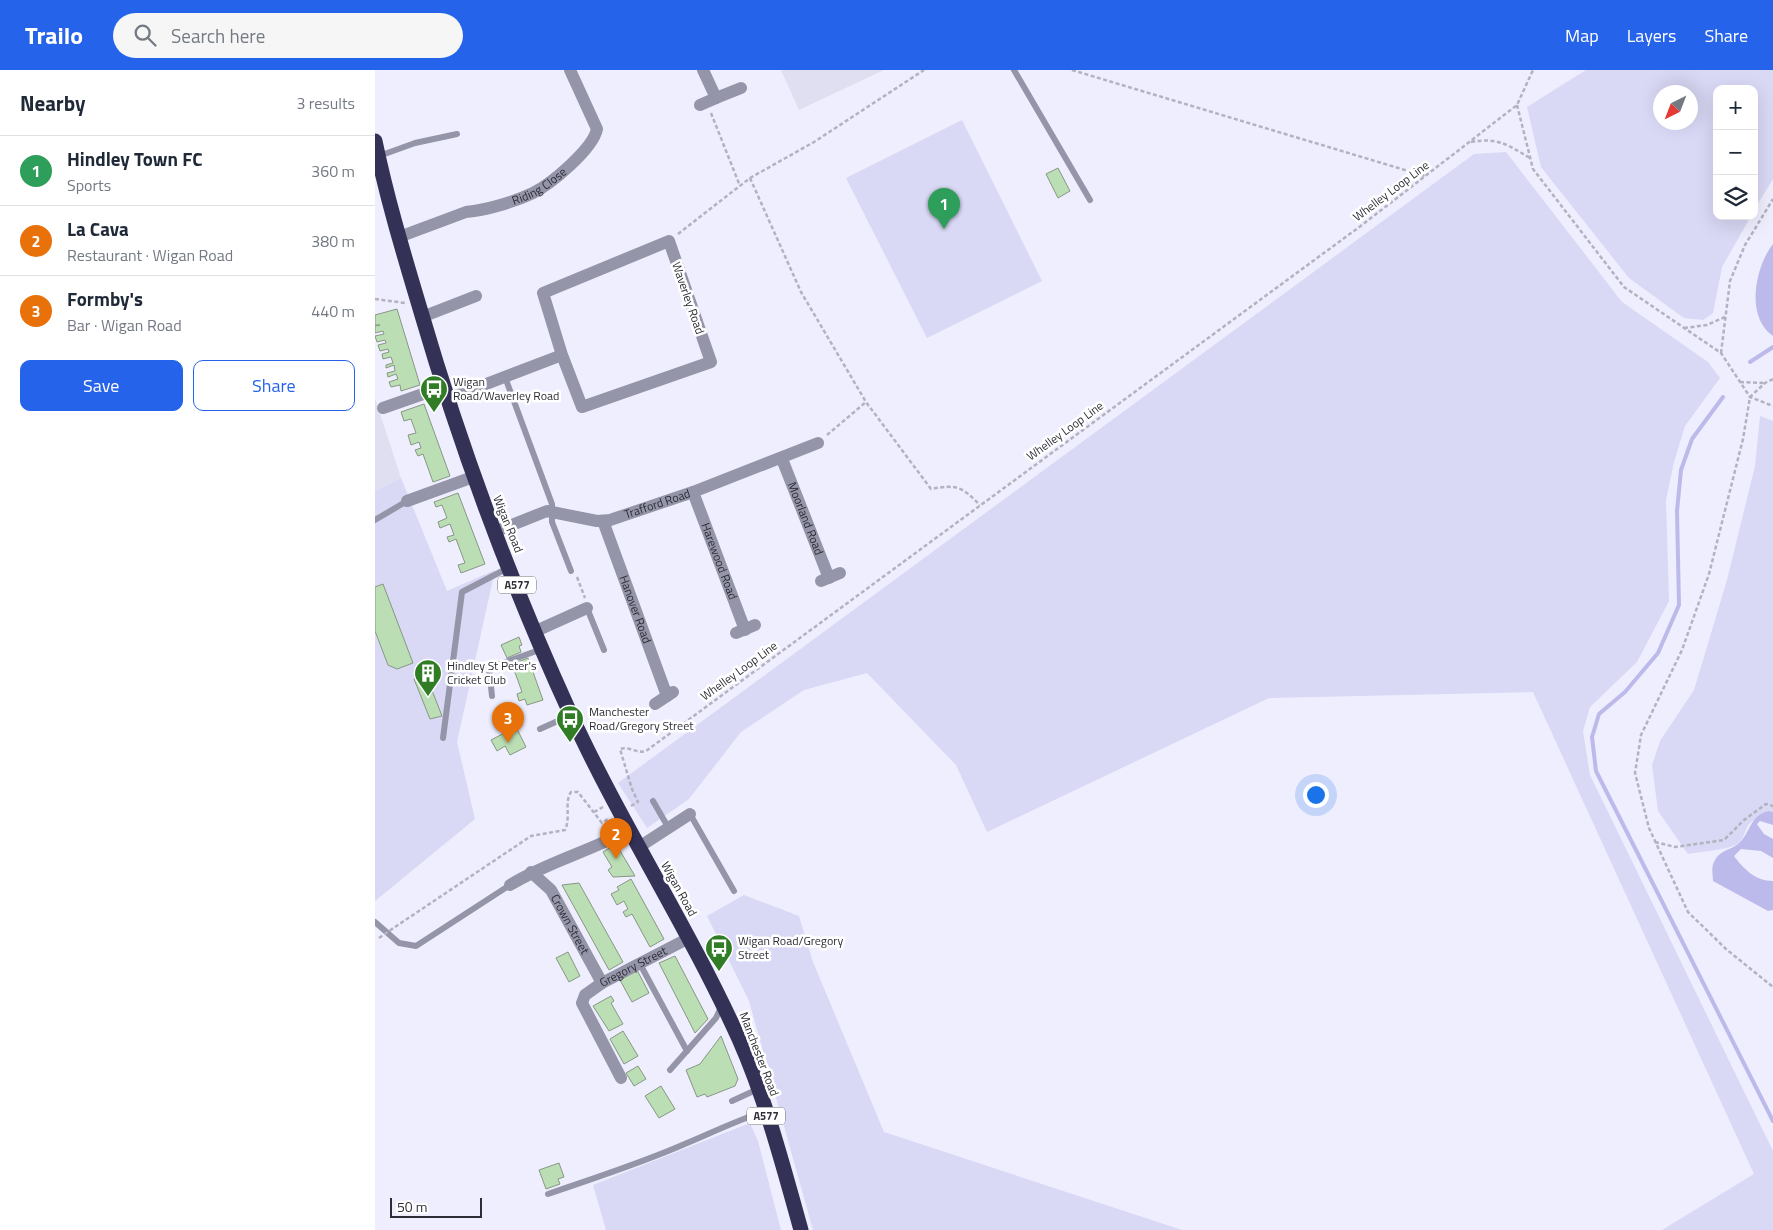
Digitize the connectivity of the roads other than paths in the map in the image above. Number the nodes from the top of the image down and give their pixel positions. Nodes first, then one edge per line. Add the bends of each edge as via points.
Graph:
1 (570, 70) edge
2 (703, 70) edge
3 (1014, 70) edge
4 (741, 88) dead end
5 (457, 134) dead end
6 (375, 141) edge
7 (377, 157) edge
8 (1090, 200) dead end
9 (399, 237) junction
10 (476, 296) dead end
11 (420, 311) junction
12 (562, 355) junction
13 (505, 377) junction
14 (445, 393) junction
15 (379, 407) edge
16 (818, 443) road end
17 (782, 459) junction
18 (473, 476) junction
19 (693, 492) junction
20 (407, 501) joint
21 (552, 510) junction
22 (375, 520) edge
23 (603, 521) junction
24 (494, 532) junction
25 (509, 567) junction
26 (571, 571) road end
27 (830, 577) dead end
28 (587, 608) joint
29 (745, 629) dead end
30 (536, 631) junction
31 (543, 649) junction
32 (604, 650) dead end
33 (492, 696) dead end
34 (655, 704) dead end
35 (571, 714) junction
36 (540, 728) dead end
37 (443, 738) dead end
38 (653, 802) dead end
39 (690, 814) joint
40 (668, 827) junction
41 (629, 830) junction
42 (639, 847) junction
43 (531, 872) junction
44 (510, 885) joint
45 (733, 891) dead end
46 (375, 922) edge
47 (689, 938) junction
48 (639, 964) junction
49 (602, 983) junction
50 (723, 1004) junction
51 (687, 1051) junction
52 (670, 1070) dead end
53 (621, 1078) dead end
54 (758, 1089) junction
55 (731, 1101) dead end
56 (765, 1111) junction
57 (548, 1194) dead end
58 (801, 1230) edge

1 - 9 street, Riding Close via 597,130 596,137 584,152 532,194 467,212
2 - 4 street via 707,102
3 - 8 lane
5 - 7 lane via 415,143
6 - 7 highway, Wigan Road / A577
7 - 9 highway, Wigan Road / A577
9 - 11 highway, Wigan Road / A577
10 - 11 street
11 - 14 highway, Wigan Road / A577
12 - 12 street, Waverley Road via 582,407 711,362 669,241 543,293
12 - 13 street
13 - 14 street
13 - 21 lane
14 - 15 street
14 - 18 highway, Wigan Road / A577
16 - 17 street, Trafford Road
17 - 19 street, Trafford Road
17 - 27 street, Moorland Road
18 - 20 street
18 - 24 highway, Wigan Road / A577
19 - 23 street, Trafford Road
19 - 29 street, Harewood Road
20 - 22 lane
21 - 23 street
21 - 24 street
21 - 26 lane via 552,522
23 - 34 street, Hanover Road via 670,694
24 - 25 highway, Wigan Road / A577
25 - 30 highway, Wigan Road / A577
25 - 37 lane via 462,592
28 - 30 street
28 - 32 lane
30 - 31 highway, Wigan Road / A577
31 - 33 lane via 489,668
31 - 35 highway, Wigan Road / A577
35 - 36 lane
35 - 41 highway, Wigan Road / A577
38 - 40 lane
39 - 40 street
39 - 45 lane
40 - 42 street
41 - 42 highway, Wigan Road / A577
41 - 43 street
42 - 47 highway, Wigan Road / A577
43 - 44 street
43 - 49 street, Crown Street via 551,890
44 - 46 lane via 416,946 399,943
47 - 48 street, Gregory Street
47 - 50 highway, Wigan Road / A577
48 - 49 street, Gregory Street
48 - 51 lane
49 - 53 street, Gregory Street via 585,995 582,1003
50 - 51 lane via 716,1018
50 - 54 highway, Manchester Road / A577
51 - 52 lane
54 - 55 lane
54 - 56 highway, Manchester Road / A577
56 - 57 lane via 631,1165
56 - 58 highway, Manchester Road / A577

